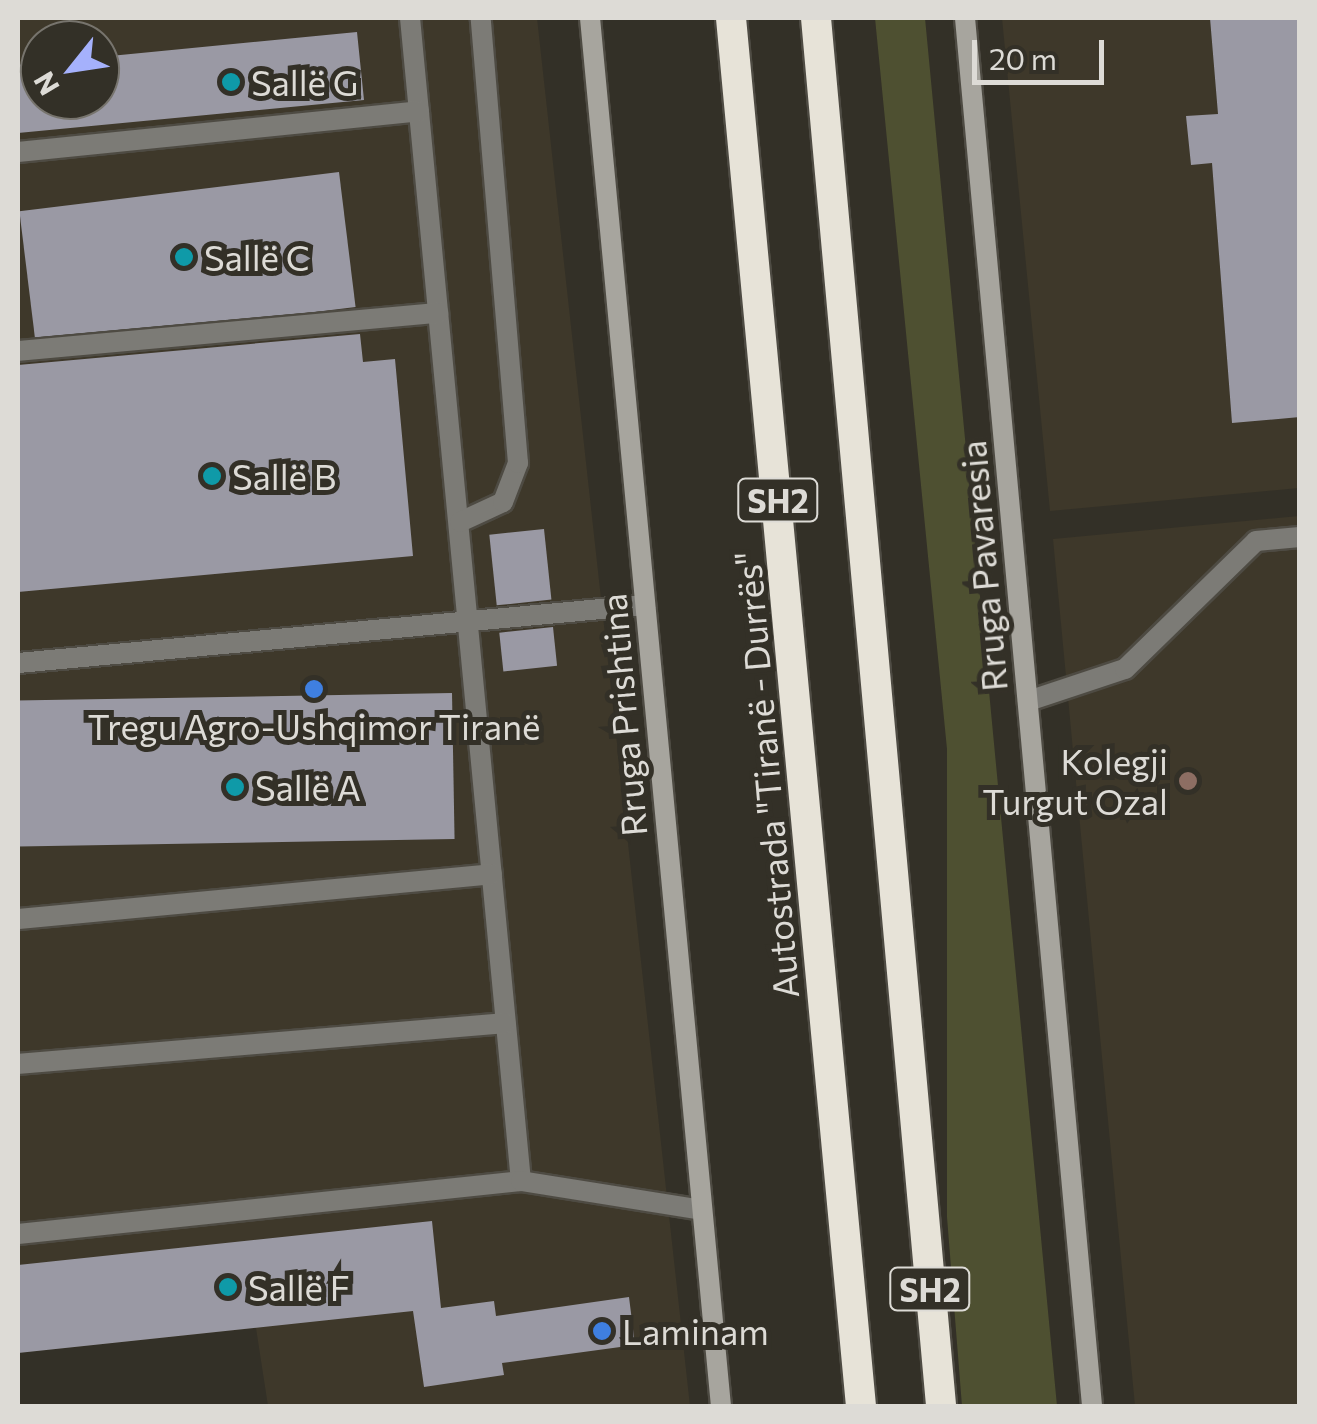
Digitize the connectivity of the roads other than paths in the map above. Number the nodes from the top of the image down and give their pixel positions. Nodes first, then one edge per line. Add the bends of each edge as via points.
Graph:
1 (410, 18) edge
2 (481, 18) edge
3 (590, 18) edge
4 (731, 18) edge
5 (816, 18) edge
6 (965, 18) edge
7 (419, 111) junction
8 (18, 152) edge
9 (438, 313) junction
10 (18, 351) edge
11 (460, 522) junction
12 (1300, 537) edge
13 (645, 605) junction
14 (468, 618) junction
15 (18, 663) edge
16 (1028, 701) junction
17 (492, 874) junction
18 (18, 919) edge
19 (506, 1023) junction
20 (18, 1064) edge
21 (520, 1181) junction
22 (702, 1210) junction
23 (18, 1234) edge
24 (721, 1406) edge
25 (861, 1406) edge
26 (941, 1406) edge
27 (1092, 1406) edge

1 - 7 lane
2 - 11 lane via 518,464 503,502
3 - 13 main road, Rruga Prishtina
4 - 25 highway, Autostrada "Tiranë - Durrës" / SH2
5 - 26 highway, SH2
6 - 16 main road, Rruga Pavaresia
7 - 8 lane
7 - 9 lane
9 - 10 lane
9 - 11 lane
11 - 14 lane
12 - 16 lane via 1256,541 1125,669
13 - 14 lane
13 - 22 main road, Rruga Prishtina
14 - 15 lane
14 - 17 lane
16 - 27 main road, Rruga Pavaresia
17 - 18 lane
17 - 19 lane
19 - 20 lane
19 - 21 lane
21 - 22 lane
21 - 23 lane
22 - 24 main road, Rruga Prishtina

